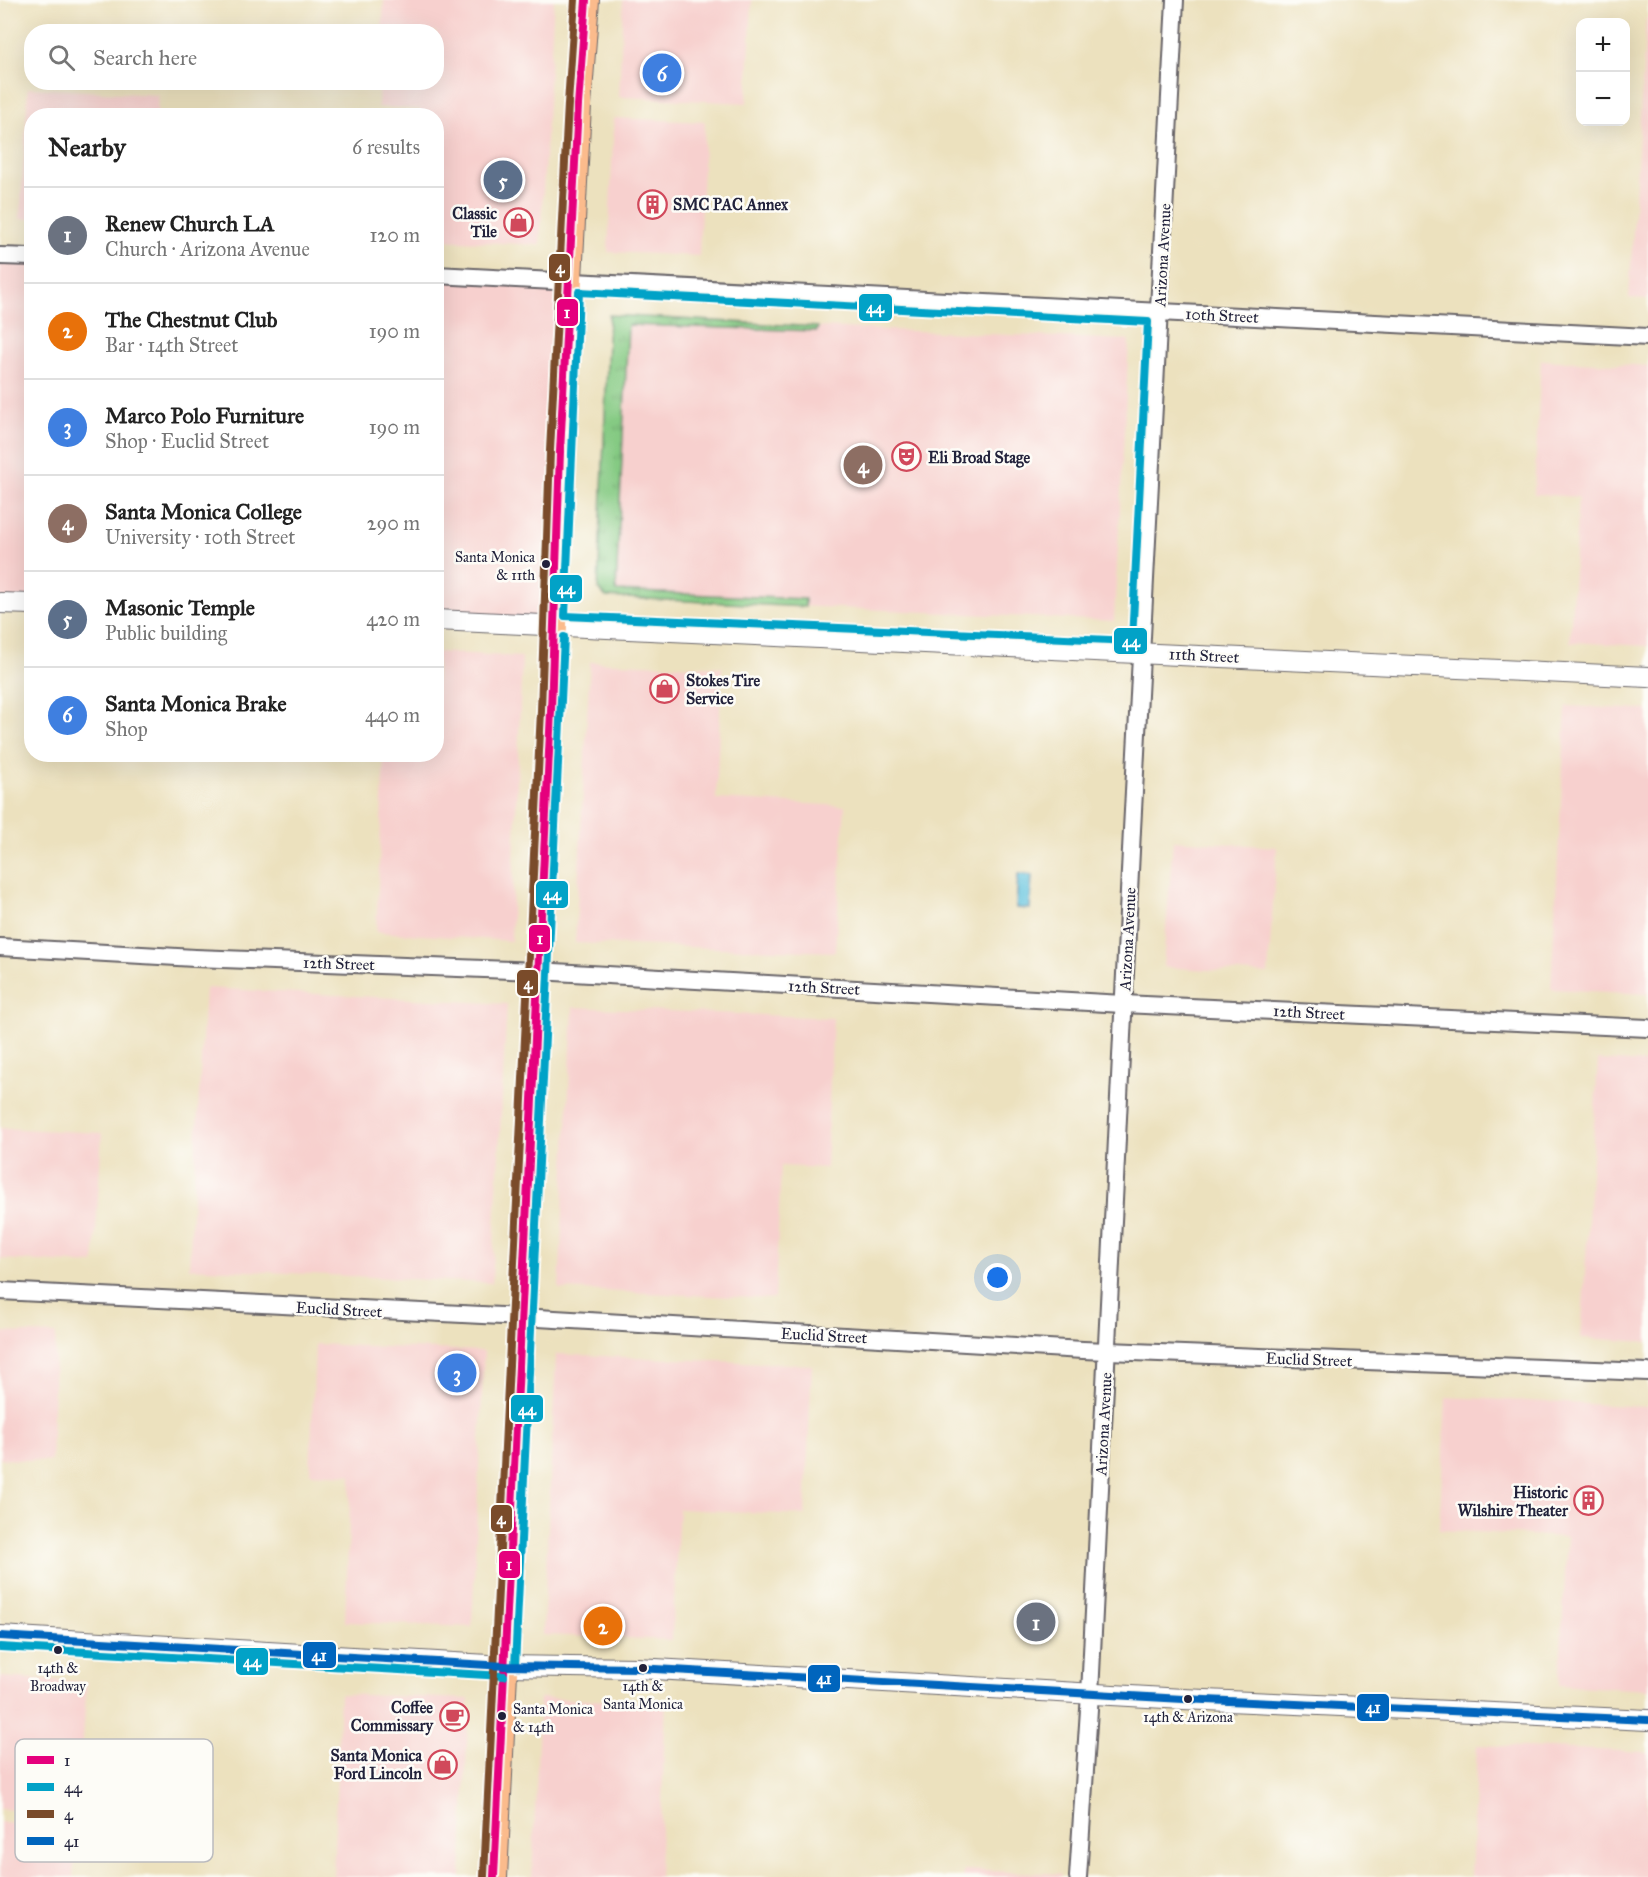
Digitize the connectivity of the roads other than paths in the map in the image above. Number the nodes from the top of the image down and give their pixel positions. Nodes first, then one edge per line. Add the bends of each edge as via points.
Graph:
1 (586, 0) edge
2 (1175, 0) edge
3 (0, 256) edge
4 (24, 257) edge
5 (444, 275) edge
6 (569, 281) junction
7 (1159, 312) junction
8 (1648, 337) edge
9 (0, 603) edge
10 (24, 604) edge
11 (444, 620) edge
12 (554, 626) junction
13 (1142, 652) junction
14 (1648, 678) edge
15 (0, 947) edge
16 (537, 971) junction
17 (1124, 1004) junction
18 (1648, 1028) edge
19 (0, 1291) edge
20 (521, 1317) junction
21 (1106, 1351) junction
22 (1648, 1372) edge
23 (0, 1636) edge
24 (505, 1666) junction
25 (1090, 1694) junction
26 (1648, 1720) edge
27 (494, 1877) edge
28 (1078, 1877) edge

1 - 6 main road
2 - 7 street, Arizona Avenue
3 - 4 street
5 - 6 street, 10th Street
6 - 7 street, 10th Street
6 - 12 main road
7 - 8 street, 10th Street
7 - 13 street, Arizona Avenue
9 - 10 street
11 - 12 street, 11th Street
12 - 13 street, 11th Street
12 - 16 main road
13 - 14 street, 11th Street
13 - 17 street, Arizona Avenue
15 - 16 street, 12th Street
16 - 17 street, 12th Street
16 - 20 main road
17 - 18 street, 12th Street
17 - 21 street, Arizona Avenue
19 - 20 street, Euclid Street
20 - 21 street, Euclid Street
20 - 24 main road
21 - 22 street, Euclid Street
21 - 25 street, Arizona Avenue
23 - 24 street
24 - 25 street via 637,1668
24 - 27 main road
25 - 26 street
25 - 28 street, Arizona Avenue

